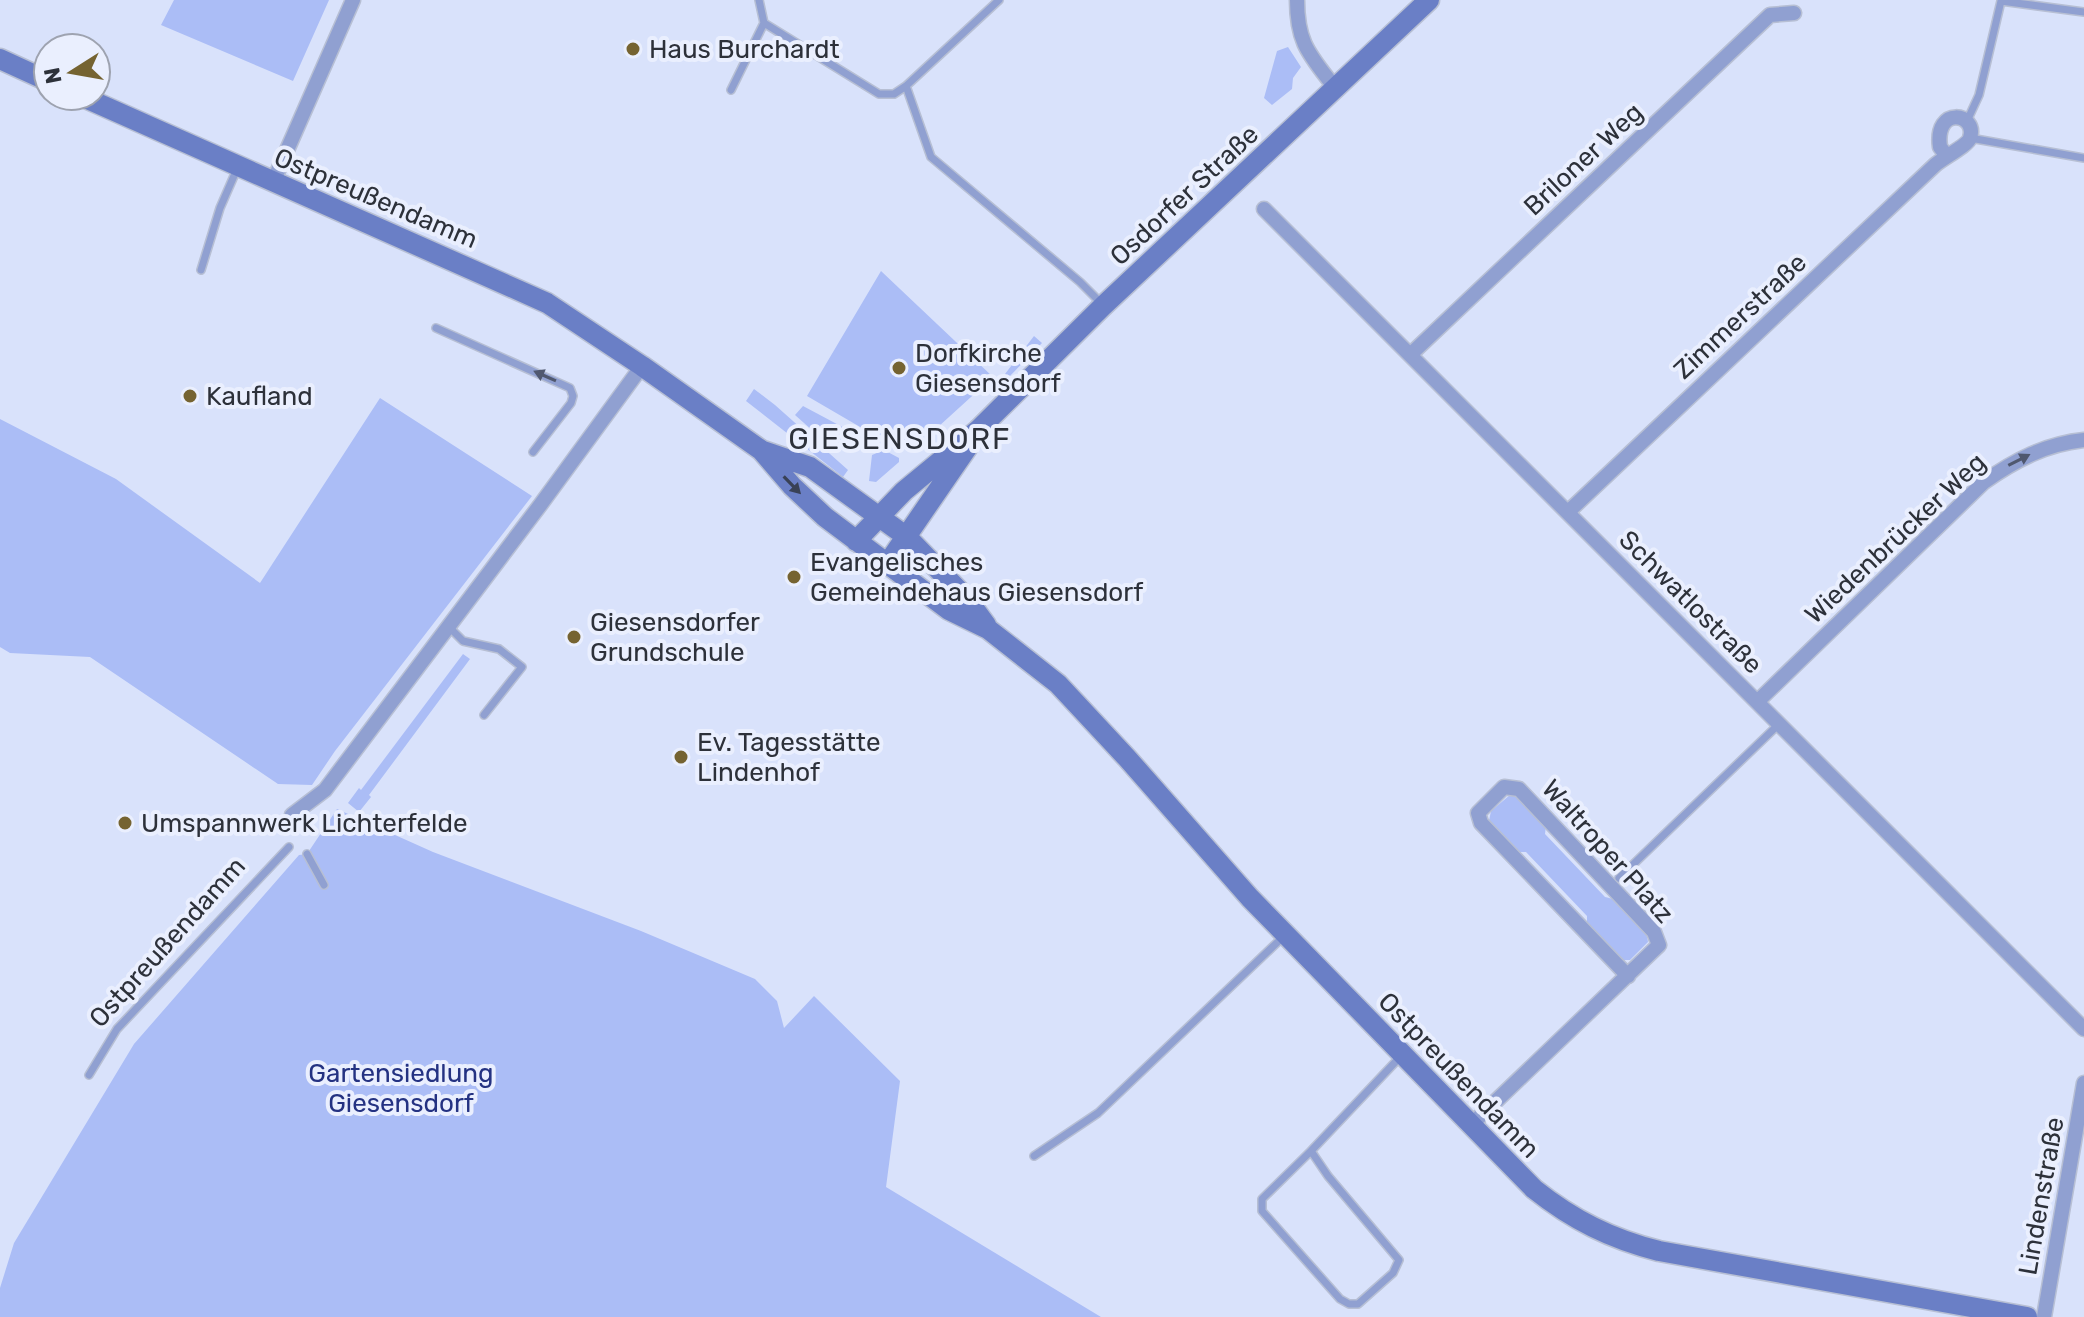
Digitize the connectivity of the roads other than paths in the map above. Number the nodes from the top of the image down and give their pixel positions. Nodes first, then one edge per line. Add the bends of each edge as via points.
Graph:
1 (353, 0) edge
2 (759, 0) edge
3 (999, 0) edge
4 (1297, 0) edge
5 (1429, 0) edge
6 (2084, 12) edge
7 (1794, 13) dead end
8 (764, 23) junction
9 (0, 59) edge
10 (32, 74) edge
11 (906, 86) junction
12 (1335, 88) junction
13 (731, 90) dead end
14 (112, 110) edge
15 (1967, 121) junction
16 (1970, 138) junction
17 (1946, 155) junction
18 (2084, 158) edge
19 (238, 167) junction
20 (273, 182) junction
21 (1264, 209) dead end
22 (201, 270) dead end
23 (1103, 306) junction
24 (436, 328) dead end
25 (1411, 354) junction
26 (642, 366) junction
27 (978, 430) junction
28 (2084, 440) edge
29 (761, 450) junction
30 (533, 452) dead end
31 (1568, 512) junction
32 (877, 517) junction
33 (907, 537) junction
34 (856, 541) junction
35 (888, 563) junction
36 (448, 626) junction
37 (988, 629) junction
38 (1757, 702) junction
39 (484, 715) dead end
40 (1779, 724) junction
41 (292, 815) dead end
42 (289, 847) dead end
43 (307, 854) dead end
44 (1619, 878) dead end
45 (324, 885) dead end
46 (1286, 935) junction
47 (1628, 976) junction
48 (2084, 1029) edge
49 (1403, 1055) junction
50 (89, 1075) dead end
51 (2084, 1083) edge
52 (1471, 1125) junction
53 (1311, 1151) junction
54 (1034, 1156) dead end
55 (2027, 1317) edge
56 (2044, 1317) edge

1 - 20 street
2 - 8 lane
3 - 11 lane
4 - 12 street via 1300,36
5 - 12 main road, Osdorfer Straße
6 - 15 lane via 2001,1 1979,95
7 - 25 street, Briloner Weg via 1770,15
8 - 11 lane via 879,94 894,94
8 - 13 lane
9 - 10 main road
11 - 23 lane via 931,157
12 - 23 main road, Osdorfer Straße
14 - 19 main road, Ostpreußendamm
15 - 16 street
15 - 17 street via 1944,121 1938,137
16 - 17 street, Zimmerstraße
16 - 18 lane
17 - 31 street, Zimmerstraße
19 - 20 main road, Ostpreußendamm
19 - 22 lane
20 - 26 main road, Ostpreußendamm via 537,298
21 - 25 street, Schwatlostraße
23 - 27 main road, Osdorfer Straße
30 -> 24 lane via 571,403 570,388
25 - 31 street, Schwatlostraße
26 - 29 main road, Ostpreußendamm
26 - 36 street
27 - 32 main road, Osdorfer Straße
27 - 33 main road, Osdorfer Straße
38 -> 28 street, Wiedenbrücker Weg via 1984,482 2026,456
29 - 32 main road, Ostpreußendamm via 810,467
29 -> 34 main road, Ostpreußendamm via 792,486
31 - 38 street, Schwatlostraße
32 - 33 main road, Ostpreußendamm
32 - 34 main road, Osdorfer Straße
33 - 35 main road, Osdorfer Straße
33 - 37 main road, Ostpreußendamm via 967,599
34 - 35 main road, Ostpreußendamm
35 - 37 main road, Ostpreußendamm via 949,610
36 - 39 lane via 463,641 499,649 522,667
36 - 41 street via 325,790
37 - 46 main road, Ostpreußendamm via 1079,705
38 - 40 street, Schwatlostraße
40 - 44 lane
40 - 48 street, Schwatlostraße
42 - 50 lane, Ostpreußendamm via 117,1029
43 - 45 lane
46 - 49 main road, Ostpreußendamm
46 - 54 lane via 1098,1113
47 - 47 street, Waltroper Platz via 1659,945 1654,932 1519,789 1504,787 1478,813 1481,823
47 - 52 street
49 - 52 main road, Ostpreußendamm
49 - 53 lane
51 - 56 street, Lindenstraße
52 - 55 main road, Ostpreußendamm via 1548,1200 1616,1238 1659,1251
53 - 53 lane via 1399,1260 1393,1273 1358,1304 1340,1299 1262,1211 1262,1199

